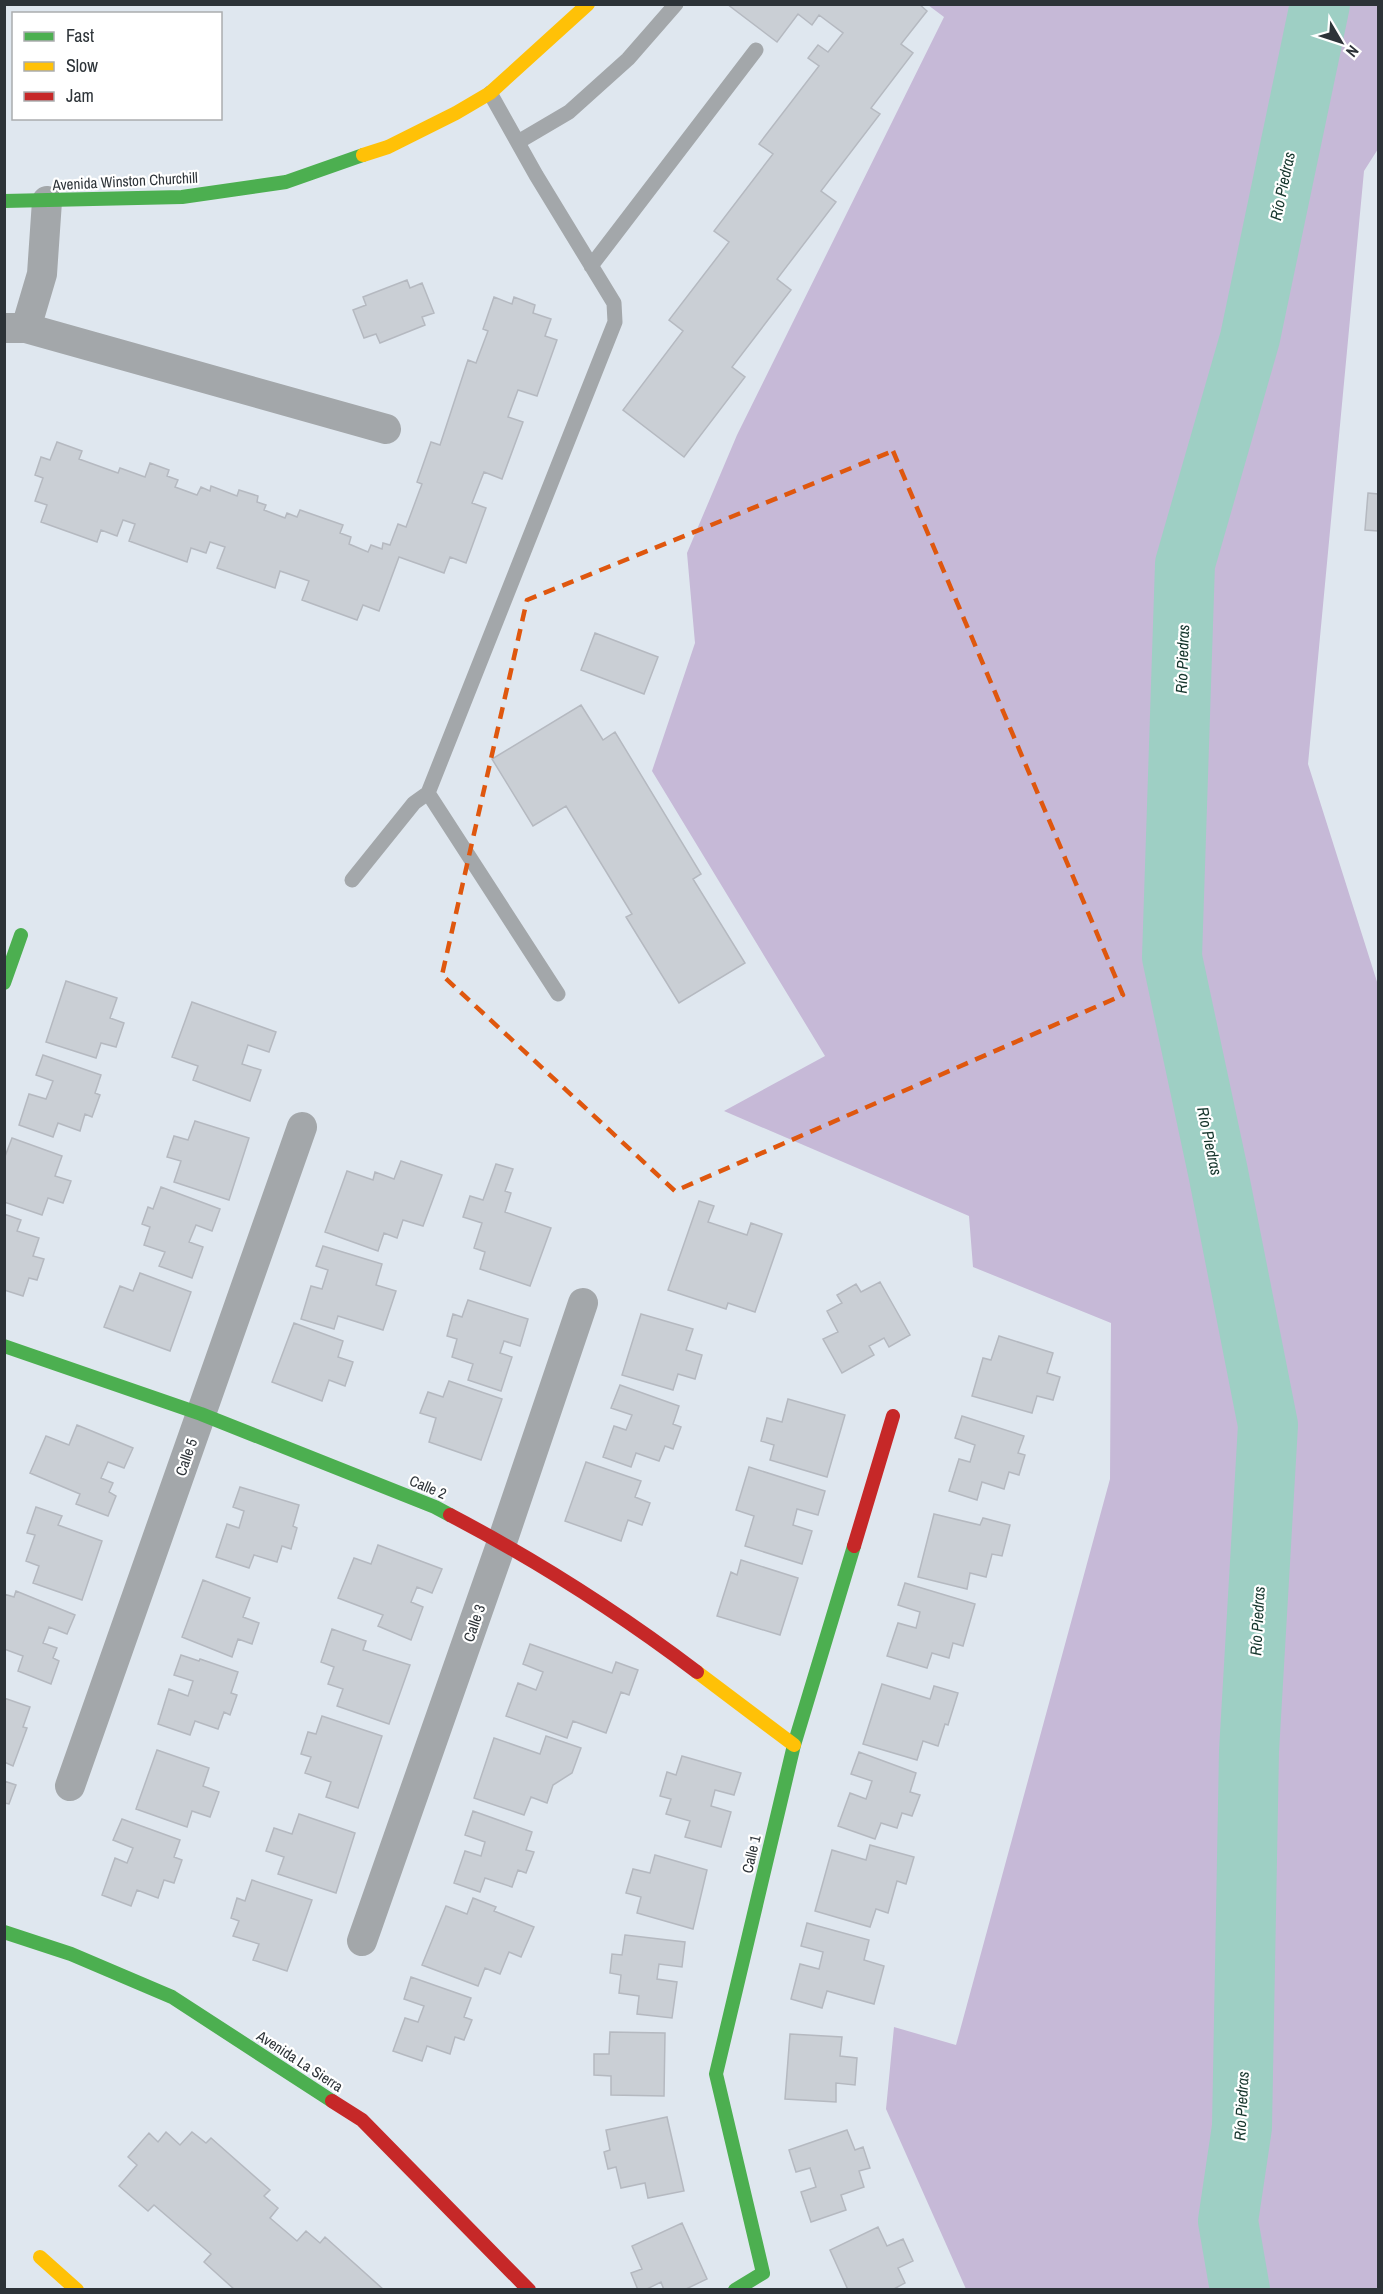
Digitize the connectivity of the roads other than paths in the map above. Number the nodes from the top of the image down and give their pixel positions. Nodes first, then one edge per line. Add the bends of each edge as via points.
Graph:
1 (588, 4) edge
2 (676, 4) edge
3 (756, 50) dead end
4 (490, 93) junction
5 (518, 142) junction
6 (4, 201) edge
7 (46, 201) junction
8 (591, 266) junction
9 (16, 328) edge
10 (386, 429) dead end
11 (428, 793) junction
12 (352, 879) dead end
13 (21, 935) dead end
14 (4, 983) edge
15 (558, 994) dead end
16 (302, 1127) dead end
17 (583, 1303) dead end
18 (4, 1346) edge
19 (201, 1414) junction
20 (893, 1416) dead end
21 (502, 1542) junction
22 (794, 1745) junction
23 (70, 1786) dead end
24 (4, 1932) edge
25 (362, 1941) dead end
26 (39, 2257) dead end
27 (76, 2289) edge
28 (529, 2289) edge
29 (735, 2289) edge

1 - 4 street, Avenida Winston Churchill
2 - 5 lane via 628,59 569,112
3 - 8 lane
4 - 5 lane
4 - 7 street, Avenida Winston Churchill via 388,147 286,182 182,197
5 - 8 lane
6 - 7 street, Avenida Winston Churchill
7 - 9 street via 42,274
8 - 11 lane via 614,303 615,322
9 - 10 street
11 - 12 lane via 414,803
11 - 15 lane
13 - 14 street
16 - 19 street, Calle 5
17 - 21 street, Calle 3
18 - 19 street, Calle 2
19 - 21 street, Calle 2 via 435,1507
19 - 23 street, Calle 5
20 - 22 street, Calle 1
21 - 22 street, Calle 2 via 637,1627
21 - 25 street, Calle 3
22 - 29 street, Calle 1 via 716,2074 763,2272
24 - 28 street, Avenida La Sierra via 70,1954 171,1997 362,2120
26 - 27 street

